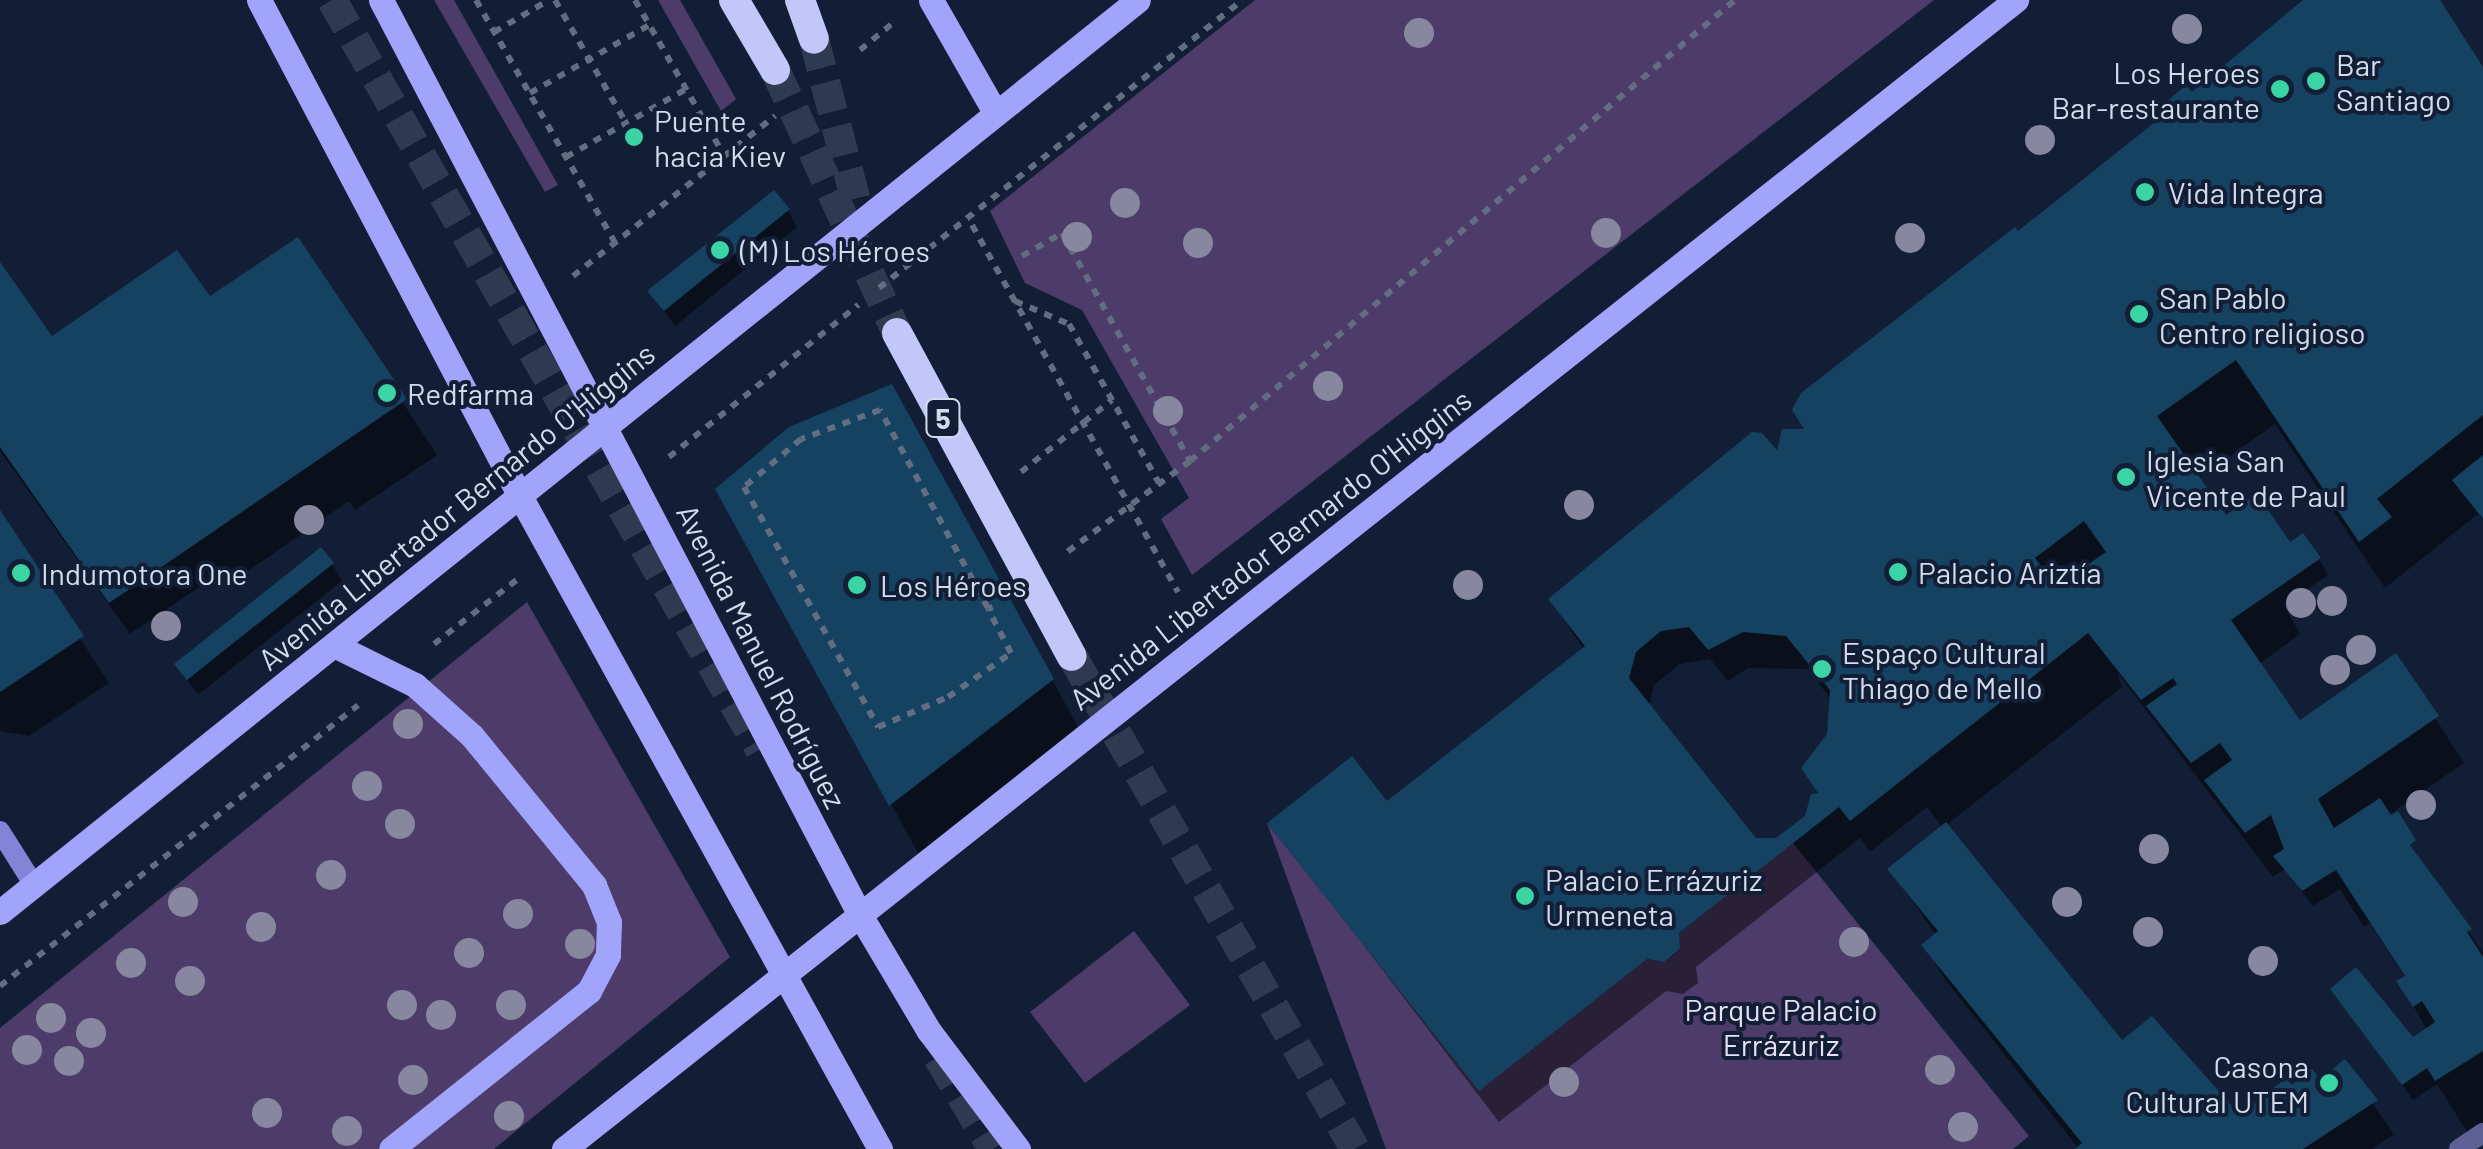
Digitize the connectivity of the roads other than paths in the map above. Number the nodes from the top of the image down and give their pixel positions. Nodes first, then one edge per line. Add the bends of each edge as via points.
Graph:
1 (259, 0) edge
2 (382, 0) edge
3 (734, 0) edge
4 (800, 0) edge
5 (931, 0) edge
6 (1138, 0) edge
7 (2016, 0) edge
8 (814, 38) tunnel mouth
9 (775, 70) tunnel mouth
10 (995, 112) junction
11 (898, 333) tunnel mouth
12 (606, 428) junction
13 (520, 496) junction
14 (334, 645) junction
15 (1072, 656) tunnel mouth
16 (0, 830) edge
17 (34, 885) junction
18 (0, 912) edge
19 (860, 915) junction
20 (783, 979) junction
21 (2483, 1134) edge
22 (391, 1149) edge
23 (564, 1149) edge
24 (880, 1149) edge
25 (1018, 1149) edge
26 (2458, 1149) edge

1 - 13 main road
2 - 12 main road, Avenida Manuel Rodríguez
3 - 9 highway
4 - 8 highway
5 - 10 main road
6 - 10 main road, Avenida Libertador Bernardo O'Higgins
7 - 19 main road, Avenida Libertador Bernardo O'Higgins
10 - 12 main road, Avenida Libertador Bernardo O'Higgins
11 - 15 highway, 5
12 - 13 main road, Avenida Libertador Bernardo O'Higgins
12 - 19 main road, Avenida Manuel Rodríguez
13 - 14 main road, Avenida Libertador Bernardo O'Higgins
13 - 20 main road
14 - 17 main road, Avenida Libertador Bernardo O'Higgins
14 - 22 main road via 415,684 472,736 594,885 609,922 608,956 589,990
16 - 17 street
17 - 18 main road, Avenida Libertador Bernardo O'Higgins
19 - 20 main road, Avenida Libertador Bernardo O'Higgins
19 - 25 main road, Avenida Manuel Rodríguez via 929,1031
20 - 23 main road, Avenida Libertador Bernardo O'Higgins
20 - 24 main road
21 - 26 street

